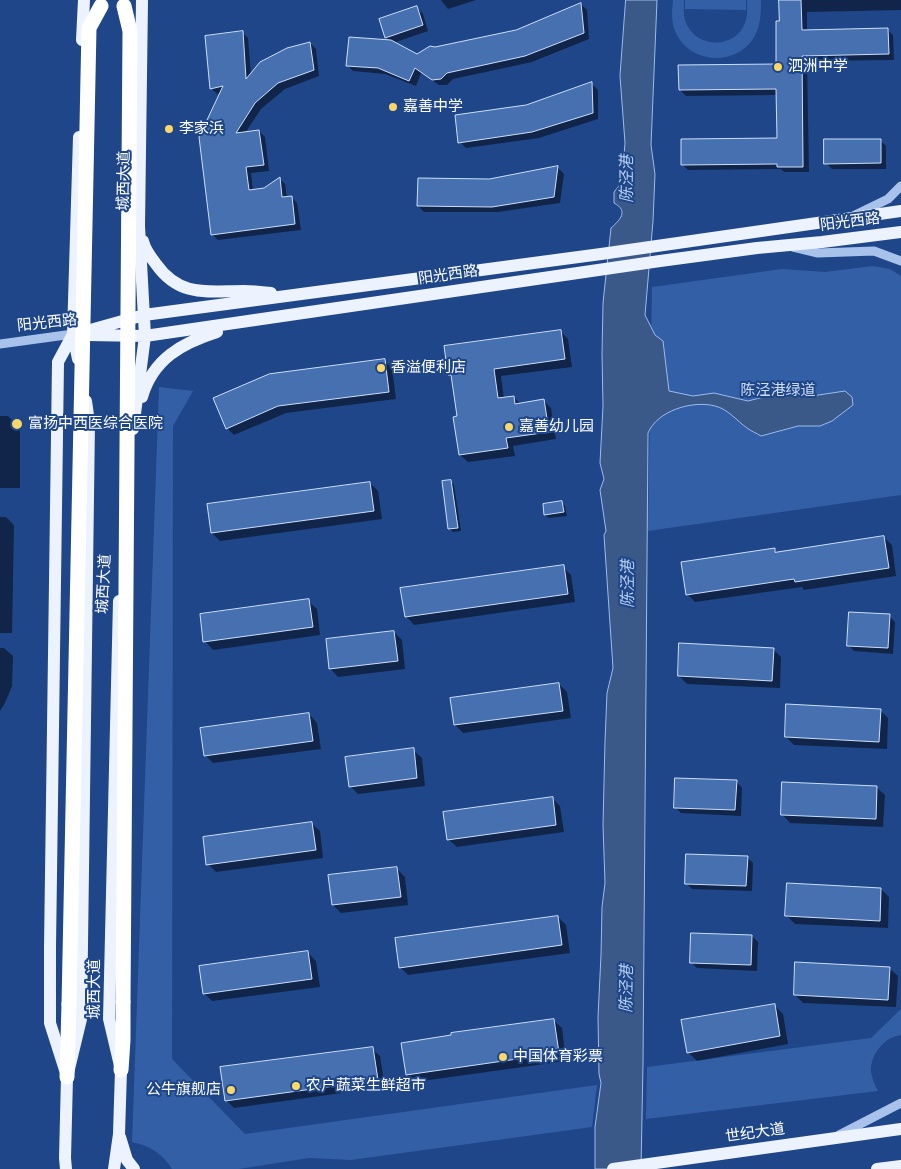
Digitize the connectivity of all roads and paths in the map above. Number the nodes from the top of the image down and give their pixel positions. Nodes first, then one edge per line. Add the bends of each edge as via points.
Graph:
1 (84, 0) edge
2 (142, 0) edge
3 (101, 3) edge
4 (124, 3) edge
5 (901, 186) edge
6 (901, 211) edge
7 (848, 218) junction
8 (139, 226) junction
9 (901, 232) edge
10 (786, 246) junction
11 (901, 261) edge
12 (301, 294) junction
13 (144, 315) junction
14 (248, 321) junction
15 (73, 334) junction
16 (145, 336) junction
17 (0, 344) edge
18 (133, 428) junction
19 (121, 1070) junction
20 (67, 1078) junction
21 (901, 1103) edge
22 (901, 1129) edge
23 (119, 1134) junction
24 (830, 1139) junction
25 (64, 1165) edge
26 (901, 1166) edge
27 (114, 1169) edge
28 (134, 1169) edge
29 (613, 1169) edge
30 (877, 1169) edge

1 - 15 main road, 城西大道
2 - 8 main road, 城西大道
3 - 20 highway, bridge via 90,28
4 - 19 highway, bridge via 130,41
5 - 7 street via 888,198
6 - 7 main road, 阳光西路
7 - 12 main road, 阳光西路
8 - 12 main road via 145,248 161,271 190,290
8 - 13 main road, 城西大道
9 - 10 main road, 阳光西路
10 - 11 street via 818,253 874,251
10 - 14 main road, 阳光西路 via 660,261
12 - 13 main road
13 - 15 main road
13 - 16 main road, 城西大道
14 - 16 main road, 阳光西路
14 - 18 main road via 192,340 165,357 145,384
15 - 16 main road, 阳光西路
15 - 17 street, 阳光西路
15 - 20 main road, 城西大道 via 89,422 81,1020
15 - 20 main road, 城西大道 via 58,362 50,947 50,1022
16 - 18 main road, 城西大道
18 - 19 main road, 城西大道 via 119,580 109,1019
19 - 23 main road, 城西大道
20 - 25 main road, 城西大道
21 - 24 street
22 - 24 main road, 世纪大道
23 - 27 main road, 城西大道
23 - 28 main road
24 - 29 main road, 世纪大道
26 - 30 main road

